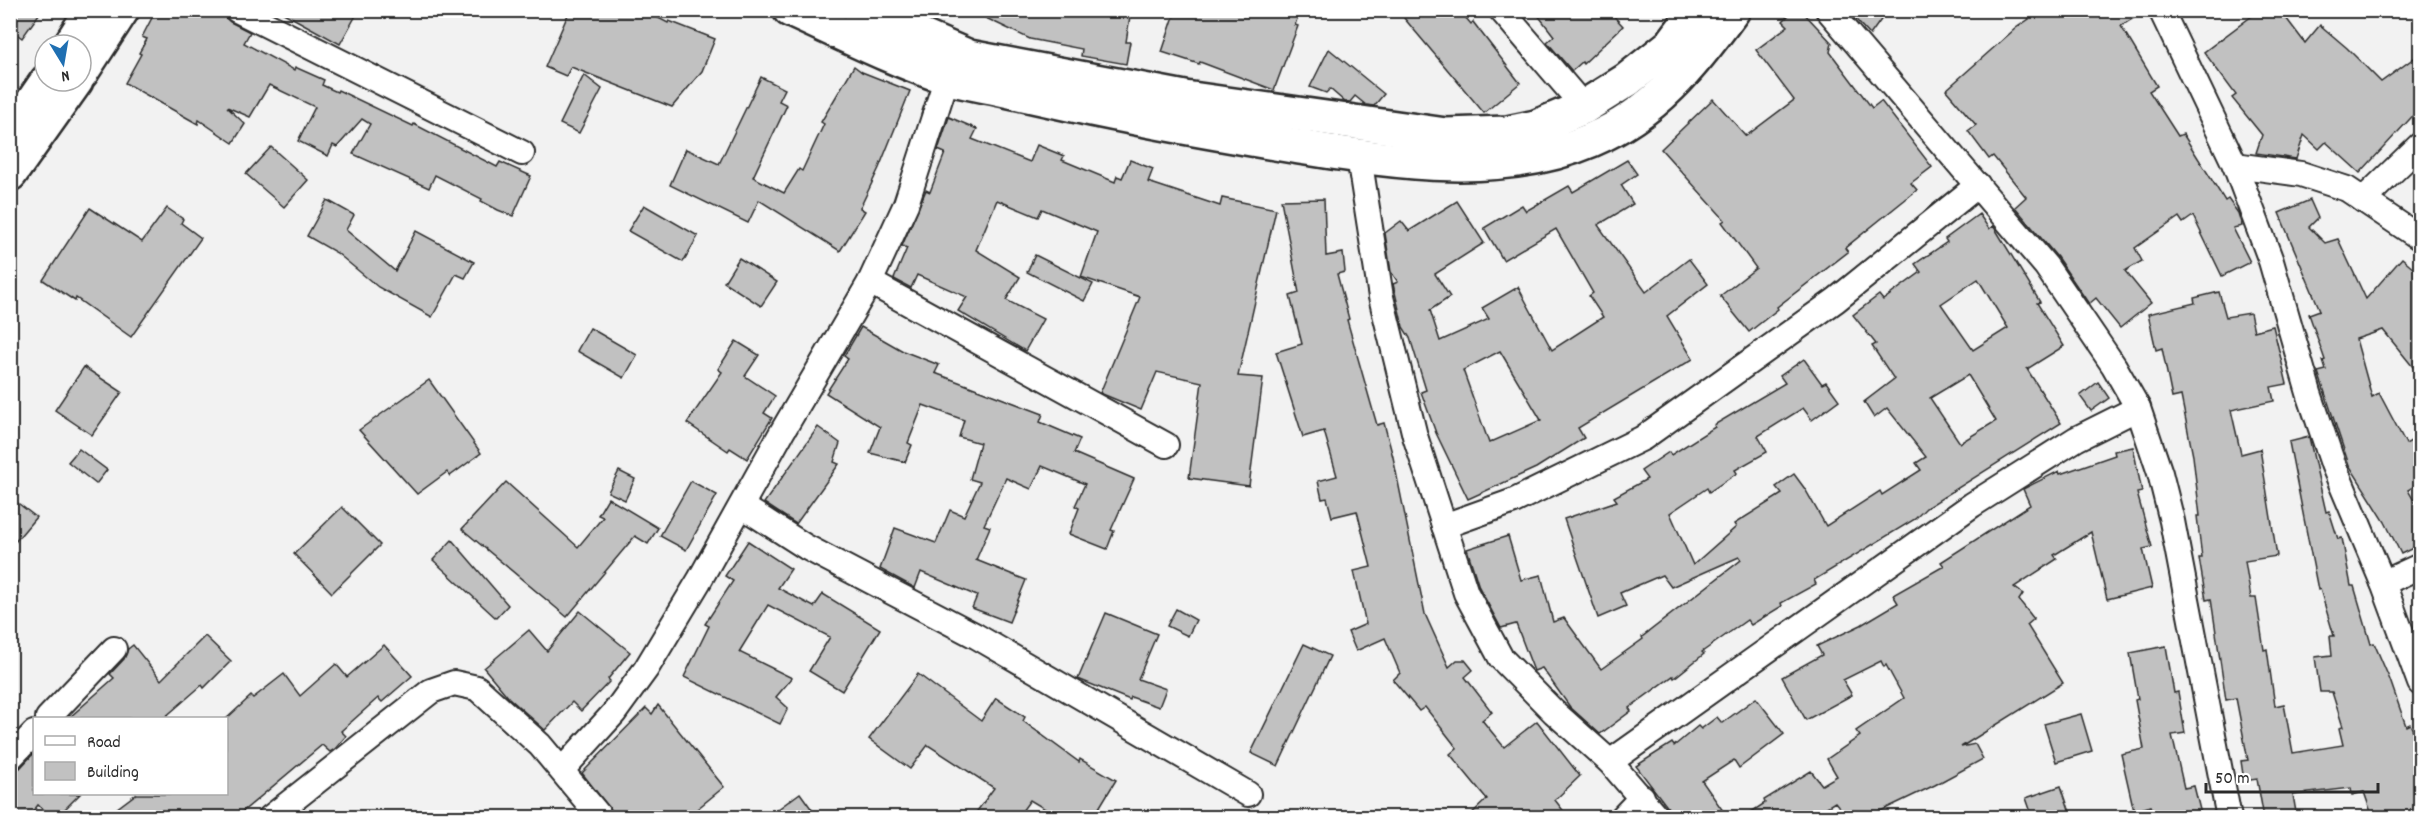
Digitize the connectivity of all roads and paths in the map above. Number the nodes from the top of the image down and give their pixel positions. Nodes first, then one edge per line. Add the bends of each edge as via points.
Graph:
1 (92, 10) edge
2 (122, 10) edge
3 (237, 10) edge
4 (790, 10) edge
5 (860, 10) edge
6 (1501, 10) edge
7 (1697, 10) edge
8 (1733, 10) edge
9 (1828, 10) edge
10 (2161, 10) edge
11 (78, 33) edge
12 (93, 55) edge
13 (947, 77) junction
14 (39, 93) edge
15 (67, 93) edge
16 (1584, 107) junction
17 (1317, 134) junction
18 (10, 135) edge
19 (2421, 145) edge
20 (522, 153) dead end
21 (1359, 157) junction
22 (2235, 165) junction
23 (10, 174) edge
24 (1978, 185) junction
25 (2363, 200) junction
26 (2421, 238) edge
27 (870, 282) junction
28 (2138, 408) junction
29 (1166, 445) dead end
30 (742, 506) junction
31 (1444, 525) junction
32 (2421, 566) edge
33 (2383, 583) junction
34 (114, 649) dead end
35 (2421, 683) edge
36 (49, 717) edge
37 (33, 734) edge
38 (10, 758) edge
39 (1610, 762) junction
40 (561, 770) junction
41 (1248, 794) dead end
42 (1642, 797) junction
43 (270, 818) edge
44 (601, 818) edge
45 (1622, 818) edge
46 (1658, 818) edge
47 (2229, 818) edge

1 - 11 main road
2 - 12 main road
3 - 20 street
4 - 13 main road
5 - 17 main road via 969,57 1185,98 1277,110
6 - 16 street
7 - 16 main road via 1671,45
8 - 21 main road via 1696,61 1672,86 1644,110 1590,141 1515,162 1439,163
9 - 24 street
10 - 22 street
13 - 17 main road via 1184,129 1277,143
13 - 27 street via 906,204
14 - 18 main road
15 - 23 main road
16 - 17 main road via 1536,127 1506,133
17 - 21 main road
19 - 25 street
21 - 31 street via 1381,297 1415,436
22 - 25 street via 2301,174 2347,189
22 - 33 street via 2271,261 2333,464
24 - 28 street via 2046,266
24 - 31 street via 1836,300 1643,438 1514,501
25 - 26 street
27 - 29 street
27 - 30 street
28 - 39 street via 2076,439 1972,505
28 - 47 street via 2172,521
30 - 40 street via 646,669 614,713
30 - 41 street via 806,547 976,636
31 - 39 street via 1466,593 1501,658
32 - 33 street
33 - 35 street
34 - 36 street
37 - 38 street
39 - 42 street
40 - 43 street via 540,745 477,688 454,683 431,690
40 - 44 street
42 - 45 street
42 - 46 street

